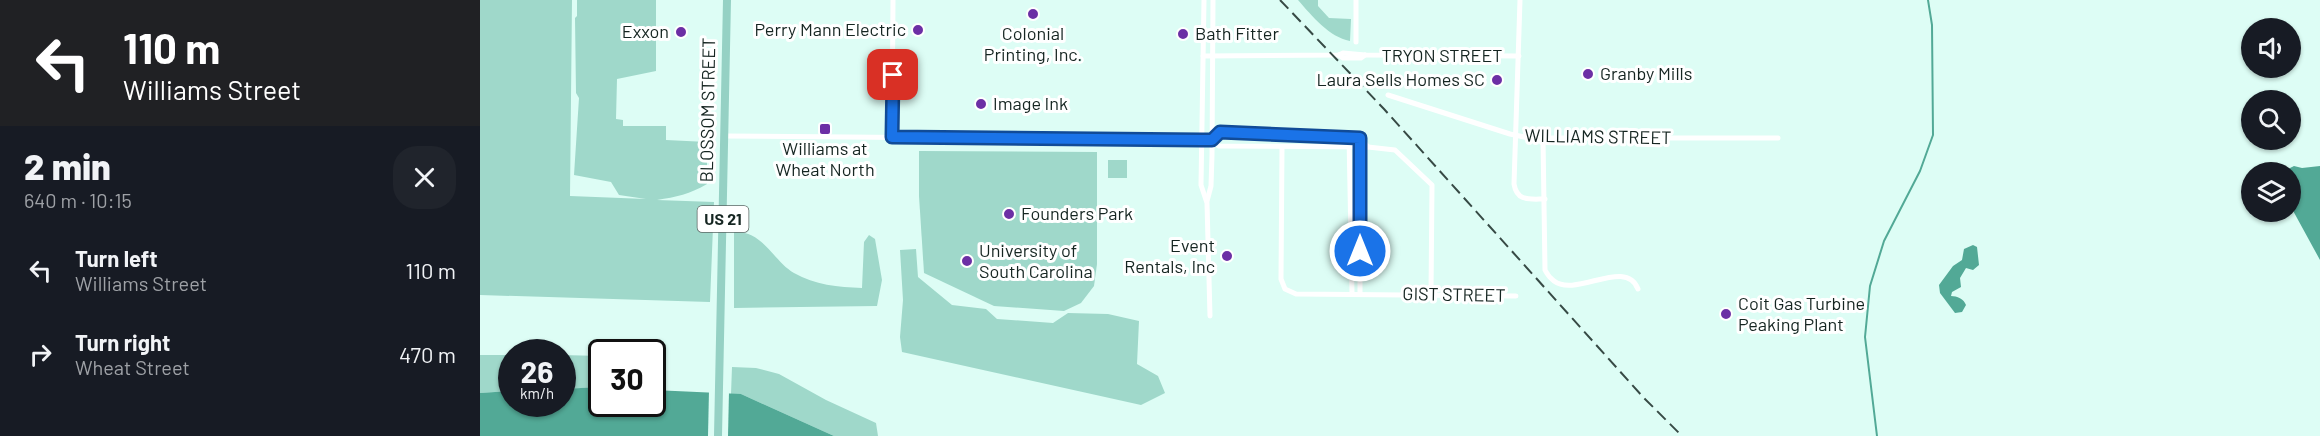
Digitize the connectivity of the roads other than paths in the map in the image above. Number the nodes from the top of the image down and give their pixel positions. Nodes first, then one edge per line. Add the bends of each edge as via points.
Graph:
1 (727, 0) edge
2 (893, 0) edge
3 (1204, 0) edge
4 (1213, 0) edge
5 (1356, 0) edge
6 (1520, 0) edge
7 (1356, 42) dead end
8 (1203, 56) junction
9 (1214, 56) junction
10 (1519, 56) junction
11 (1388, 95) dead end
12 (1516, 135) junction
13 (724, 136) junction
14 (1349, 136) junction
15 (892, 137) junction
16 (1360, 138) junction
17 (1543, 138) junction
18 (1778, 138) dead end
19 (1202, 140) junction
20 (1212, 140) junction
21 (1282, 147) junction
22 (1360, 147) junction
23 (1368, 147) junction
24 (1349, 148) junction
25 (1545, 199) junction
26 (1207, 203) junction
27 (1638, 289) dead end
28 (1352, 293) junction
29 (1360, 293) junction
30 (1431, 294) junction
31 (1516, 296) dead end
32 (1210, 316) dead end
33 (718, 436) edge

1 - 13 main road, BLOSSOM STREET / US 21
2 - 15 street
3 - 8 street
4 - 9 street
5 - 7 street
6 - 10 street
8 - 9 street, TRYON STREET
8 - 19 street
9 - 10 street, TRYON STREET
9 - 20 street
10 - 12 street
11 - 12 street, WILLIAMS STREET
12 - 17 street, WILLIAMS STREET
12 - 25 street via 1516,193 1527,200
13 - 15 street
13 - 33 main road, BLOSSOM STREET / US 21
14 - 16 street
14 - 20 street via 1220,132
14 - 24 street
15 - 19 street
16 - 22 street
16 - 23 street
17 - 18 street, WILLIAMS STREET
17 - 25 street
19 - 20 street
19 - 26 street via 1202,185
20 - 21 street via 1220,146
20 - 26 street
21 - 24 street
21 - 28 street, GIST STREET via 1281,279 1285,289 1296,294
22 - 23 street
22 - 24 street
22 - 29 street
23 - 30 street via 1395,150 1432,185
24 - 28 street
25 - 27 street via 1543,261 1555,283 1584,283 1620,276 1635,282
26 - 32 street
28 - 29 street, GIST STREET
29 - 30 street, GIST STREET
30 - 31 street, GIST STREET

